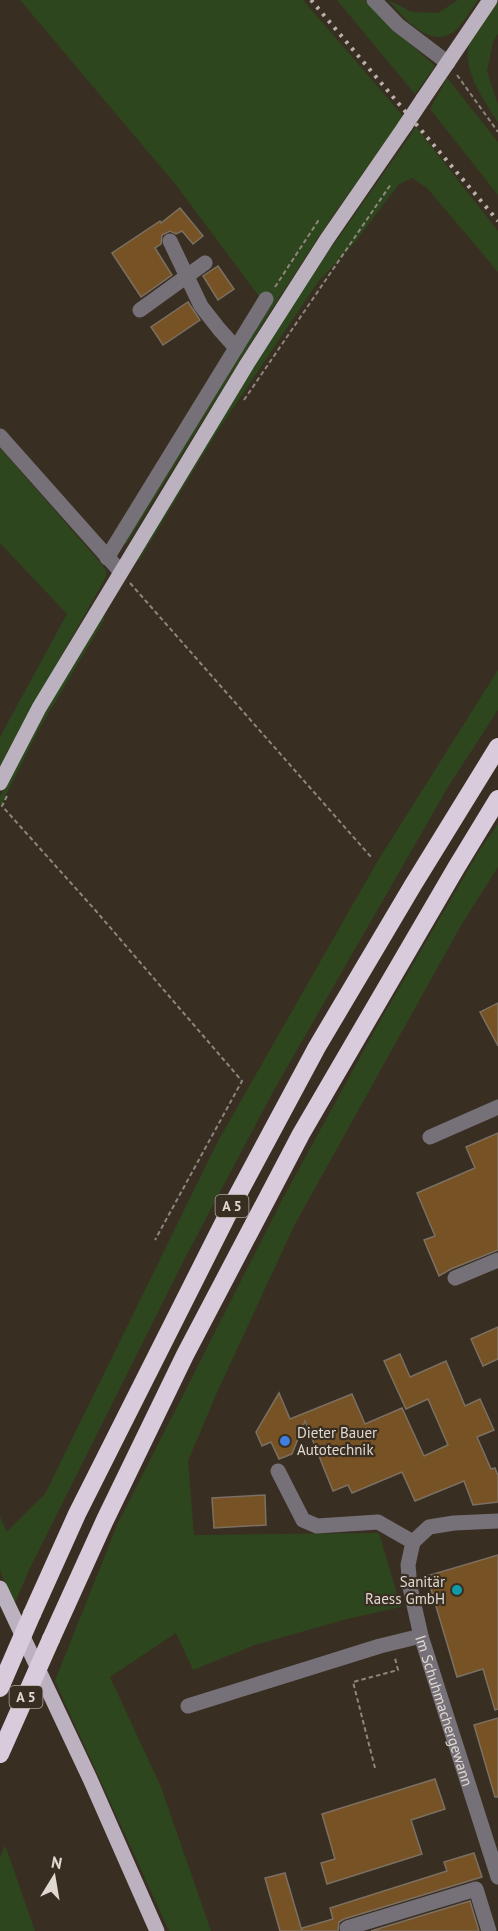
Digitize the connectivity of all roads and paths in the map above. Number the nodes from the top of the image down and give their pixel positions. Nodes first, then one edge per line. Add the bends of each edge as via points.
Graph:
1 (374, 0) edge
2 (490, 0) edge
3 (448, 63) junction
4 (498, 132) edge
5 (391, 184) dead end
6 (320, 218) dead end
7 (170, 241) dead end
8 (205, 263) dead end
9 (188, 276) junction
10 (266, 299) joint
11 (140, 310) dead end
12 (236, 348) junction
13 (242, 403) dead end
14 (0, 436) edge
15 (107, 558) junction
16 (120, 571) junction
17 (498, 747) edge
18 (3, 790) edge
19 (498, 799) edge
20 (371, 857) dead end
21 (498, 1107) edge
22 (430, 1137) dead end
23 (155, 1240) dead end
24 (498, 1260) edge
25 (455, 1278) dead end
26 (278, 1471) dead end
27 (498, 1521) edge
28 (413, 1542) junction
29 (0, 1588) edge
30 (421, 1635) junction
31 (391, 1644) junction
32 (0, 1688) edge
33 (188, 1706) dead end
34 (0, 1754) edge
35 (375, 1768) dead end
36 (498, 1877) edge
37 (157, 1931) edge
38 (348, 1931) edge
39 (489, 1931) edge

1 - 3 street via 398,25
2 - 3 main road
3 - 4 path
3 - 16 main road, bridge via 327,239
5 - 13 path
6 - 10 path
7 - 9 street
8 - 9 street
9 - 11 street
9 - 12 street via 201,306
10 - 12 street
12 - 15 street
14 - 15 street
15 - 16 street
16 - 18 main road via 39,708
16 - 20 path
17 - 32 highway, A 5, bridge via 312,1057 235,1200 77,1515
18 - 23 path via 2,806 242,1081
19 - 34 highway, A 5, bridge via 301,1134 185,1355 105,1520
21 - 22 street
24 - 25 street
26 - 28 street via 303,1520 317,1526 378,1522
27 - 28 street via 429,1527
28 - 30 street, Im Schuhmachergewann via 408,1565
29 - 37 main road
30 - 31 street
30 - 36 street, Im Schuhmachergewann
31 - 33 street
31 - 35 path via 398,1670 353,1682
38 - 39 street via 347,1928 476,1889

